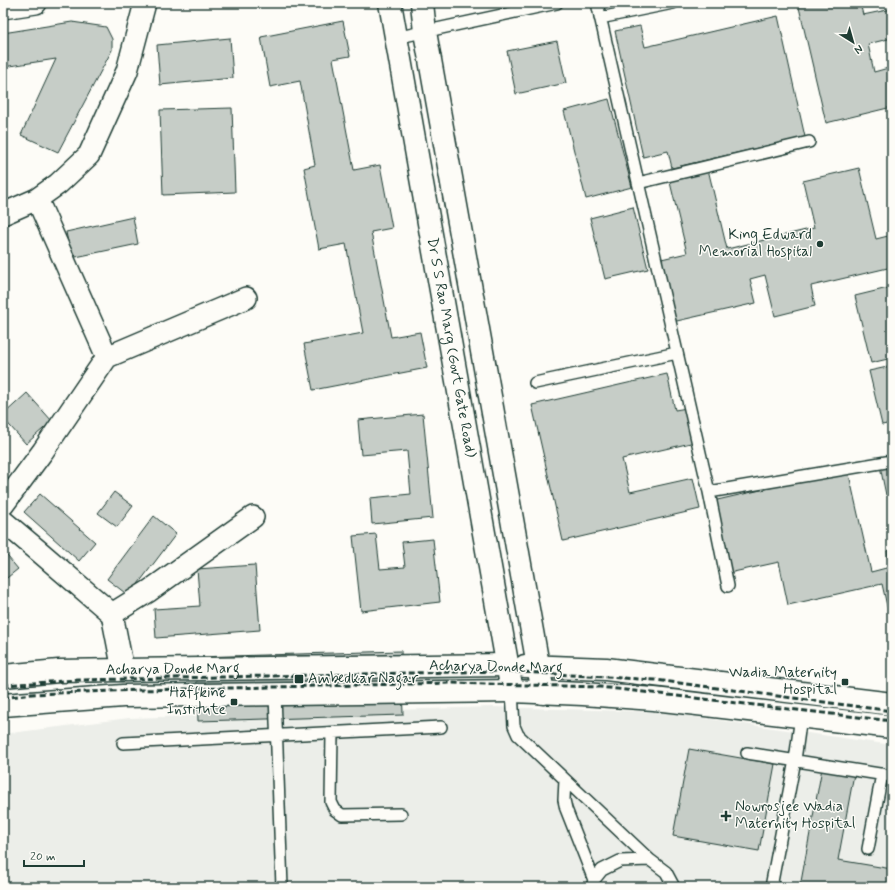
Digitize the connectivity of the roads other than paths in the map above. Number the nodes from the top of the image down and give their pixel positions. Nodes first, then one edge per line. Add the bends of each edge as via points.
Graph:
1 (36, 3) edge
2 (145, 3) edge
3 (390, 3) edge
4 (422, 3) edge
5 (557, 3) edge
6 (597, 3) edge
7 (673, 3) edge
8 (3, 8) edge
9 (600, 18) junction
10 (425, 32) junction
11 (395, 38) junction
12 (809, 142) dead end
13 (638, 183) junction
14 (37, 198) junction
15 (3, 214) edge
16 (246, 298) dead end
17 (677, 353) junction
18 (106, 357) junction
19 (535, 383) dead end
20 (892, 461) edge
21 (709, 492) junction
22 (3, 506) edge
23 (253, 517) dead end
24 (3, 521) edge
25 (728, 586) dead end
26 (112, 614) junction
27 (507, 665) junction
28 (539, 666) junction
29 (332, 668) junction
30 (123, 670) junction
31 (182, 670) junction
32 (3, 676) edge
33 (332, 692) junction
34 (512, 692) junction
35 (543, 692) junction
36 (275, 694) junction
37 (182, 695) junction
38 (892, 704) edge
39 (3, 705) edge
40 (801, 716) junction
41 (891, 724) edge
42 (442, 727) dead end
43 (332, 733) junction
44 (276, 736) junction
45 (123, 743) dead end
46 (747, 753) dead end
47 (795, 760) junction
48 (887, 775) edge
49 (565, 780) junction
50 (402, 814) dead end
51 (868, 849) dead end
52 (650, 860) junction
53 (593, 884) edge
54 (282, 887) edge
55 (674, 887) edge
56 (771, 887) edge

1 - 8 street
2 - 14 street via 127,71 89,155 58,184
3 - 11 main road, Dr S S Rao Marg (Govt Gate Road)
4 - 10 main road
5 - 10 lane
6 - 9 lane
7 - 9 lane
9 - 13 lane
10 - 11 lane
10 - 28 main road
11 - 27 main road, Dr S S Rao Marg (Govt Gate Road)
12 - 13 lane
13 - 17 lane
14 - 15 street
14 - 18 street
16 - 18 street
17 - 19 lane
17 - 21 lane
18 - 22 street
20 - 21 lane
21 - 25 lane
23 - 26 street
24 - 26 street
26 - 30 street
27 - 28 main road, Acharya Donde Marg
27 - 29 main road, Acharya Donde Marg
27 - 34 main road, Dr S S Rao Marg (Govt Gate Road)
28 - 35 main road
28 - 38 main road, Acharya Donde Marg via 613,670
29 - 31 main road, Acharya Donde Marg
29 - 33 main road
30 - 31 main road, Acharya Donde Marg
30 - 32 main road, Acharya Donde Marg via 59,671
31 - 37 main road
33 - 34 main road, Acharya Donde Marg
33 - 36 main road, Acharya Donde Marg
34 - 35 main road, Acharya Donde Marg
34 - 49 lane via 514,726 518,735
35 - 40 main road, Acharya Donde Marg via 654,699
36 - 37 main road, Acharya Donde Marg
36 - 44 lane
37 - 39 main road, Acharya Donde Marg via 123,696
40 - 41 main road, Acharya Donde Marg
40 - 47 lane
42 - 43 lane
43 - 44 lane
43 - 50 lane via 331,802 335,810 342,815
44 - 45 lane
44 - 54 lane
46 - 47 lane
47 - 48 lane
47 - 56 lane
48 - 51 lane
49 - 52 lane
49 - 53 lane via 566,809
52 - 53 lane via 620,861 602,870
52 - 55 lane via 666,872

